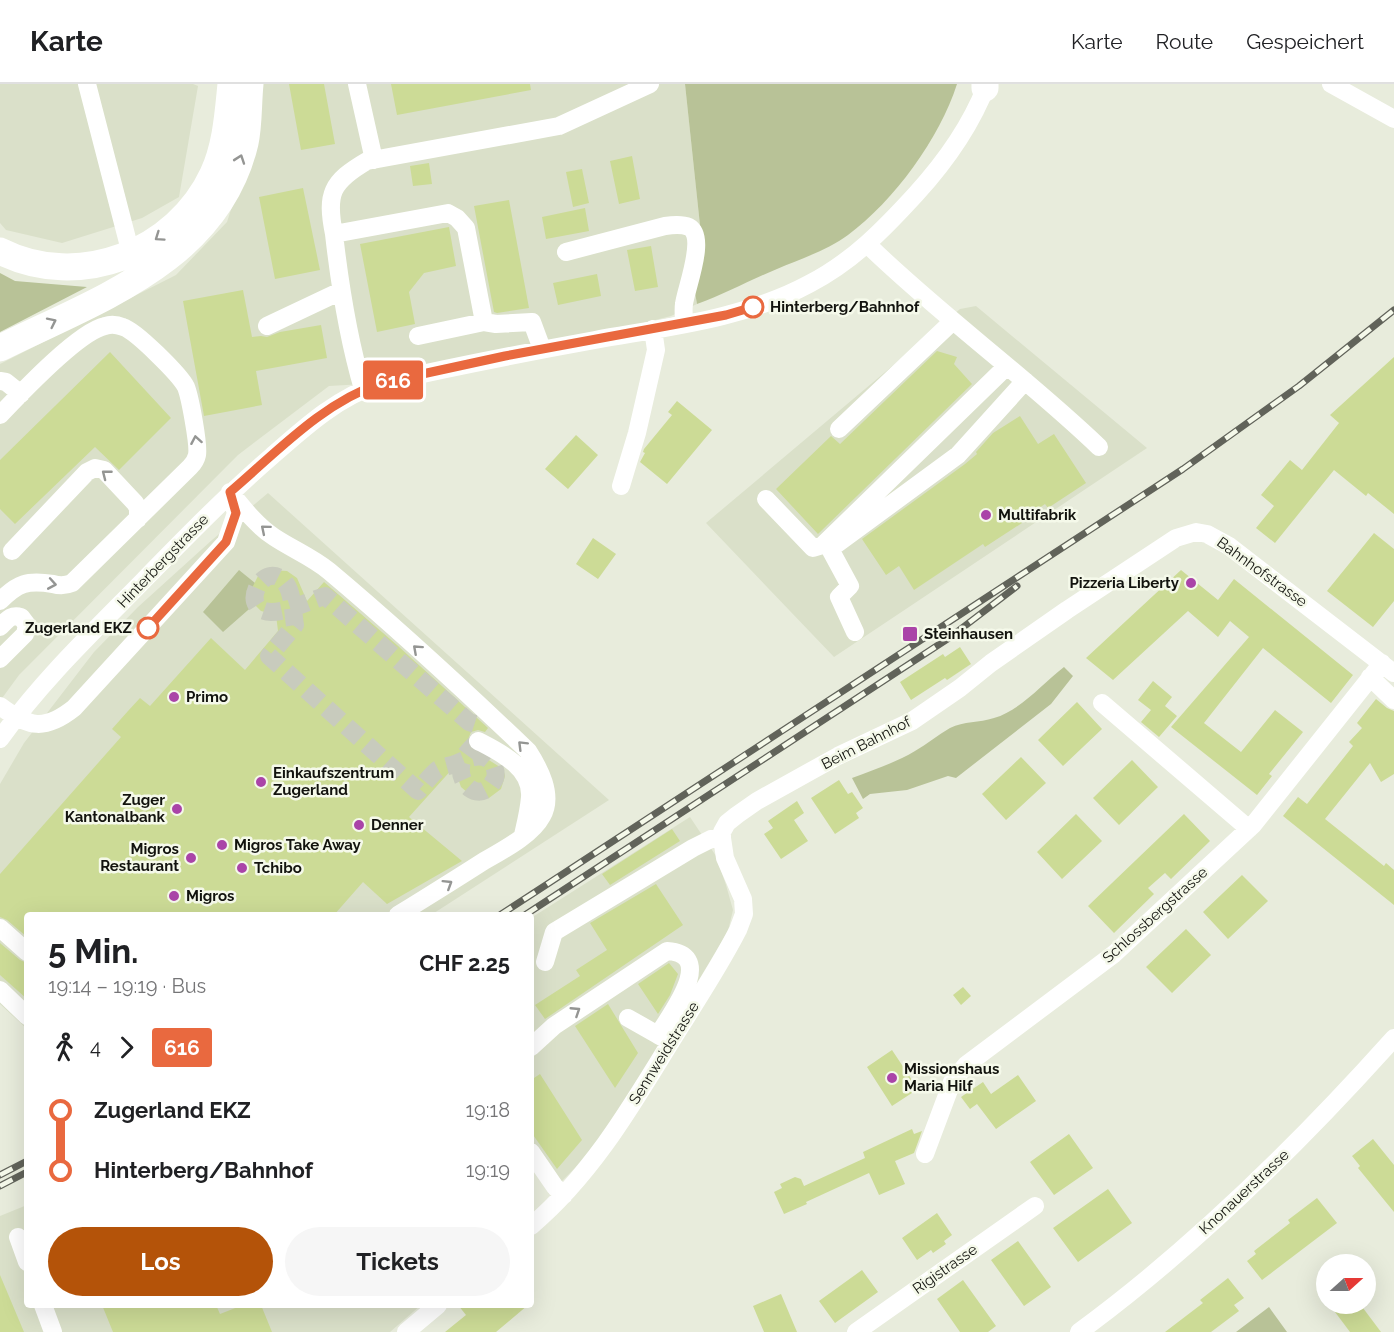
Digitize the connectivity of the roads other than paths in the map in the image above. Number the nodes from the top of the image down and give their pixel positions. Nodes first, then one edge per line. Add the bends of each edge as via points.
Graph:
1 (87, 84) edge
2 (357, 84) edge
3 (650, 84) edge
4 (1331, 84) edge
5 (986, 85) edge
6 (235, 87) edge
7 (1394, 119) edge
8 (374, 160) junction
9 (334, 234) junction
10 (867, 245) junction
11 (0, 251) edge
12 (566, 252) dead end
13 (131, 254) junction
14 (341, 291) junction
15 (953, 321) junction
16 (483, 322) junction
17 (684, 323) junction
18 (267, 326) dead end
19 (653, 329) junction
20 (418, 336) dead end
21 (0, 348) edge
22 (542, 349) junction
23 (1007, 366) junction
24 (1025, 381) junction
25 (8, 386) edge
26 (363, 389) junction
27 (0, 399) edge
28 (0, 415) edge
29 (839, 429) dead end
30 (1099, 447) dead end
31 (621, 486) dead end
32 (230, 492) junction
33 (766, 500) dead end
34 (138, 519) junction
35 (12, 551) dead end
36 (0, 601) edge
37 (2, 620) edge
38 (855, 632) dead end
39 (1030, 636) joint
40 (0, 659) edge
41 (1382, 671) edge
42 (1394, 700) edge
43 (1102, 703) dead end
44 (0, 706) edge
45 (15, 717) junction
46 (0, 739) edge
47 (478, 741) tunnel mouth
48 (1249, 829) junction
49 (523, 837) junction
50 (722, 838) junction
51 (403, 912) edge
52 (0, 928) edge
53 (24, 949) edge
54 (545, 962) dead end
55 (0, 990) edge
56 (24, 1013) edge
57 (628, 1018) dead end
58 (1394, 1038) edge
59 (664, 1039) junction
60 (534, 1044) edge
61 (925, 1154) dead end
62 (534, 1156) edge
63 (564, 1195) junction
64 (1035, 1206) dead end
65 (534, 1224) edge
66 (18, 1237) dead end
67 (24, 1254) edge
68 (44, 1308) edge
69 (434, 1308) edge
70 (53, 1332) edge
71 (406, 1332) edge
72 (856, 1332) edge
73 (1079, 1332) edge

1 - 13 street
2 - 8 street
3 - 8 street via 560,126
4 - 7 street
5 - 10 street, Hinterbergstrasse via 975,114 952,151
6 -> 13 highway via 215,171 201,197 175,226
21 -> 6 highway via 140,278 190,240 227,191 245,143 249,118
8 - 9 street via 345,174 332,194 329,213
9 - 14 street
9 - 16 street via 448,213 458,218 466,228
10 - 15 street
10 - 17 street, Hinterbergstrasse via 829,273 789,294 726,315
11 - 13 highway via 29,262 66,267 103,264
12 - 17 street via 665,226 689,227 697,250 684,305
14 - 18 street
14 - 26 street via 352,354
15 - 23 street
15 - 29 street
16 - 20 street
16 - 22 street via 532,322
17 - 19 street, Hinterbergstrasse
19 - 22 street, Hinterbergstrasse
19 - 31 street via 656,350
22 - 26 street, Hinterbergstrasse
23 - 24 street
23 - 33 street via 823,545 813,548
24 - 30 street
24 - 38 street via 958,455 830,549 850,586 839,597
25 - 27 street
25 - 28 street
34 -> 25 street via 196,459 198,450 188,395 180,379 134,333 111,325 93,331
26 - 32 street, Hinterbergstrasse via 304,428
32 - 45 street, Hinterbergstrasse
32 - 45 street via 236,513 226,542 74,708 48,724
49 -> 32 street via 543,816 545,804 538,766 528,751 327,569 258,524
34 -> 35 street via 135,502 104,470 95,468
36 -> 34 street via 21,584 72,583
37 - 40 street via 21,617 26,622 26,631
39 - 41 street, Bahnhofstrasse via 1176,538 1196,532 1229,546
39 - 50 street, Beim Bahnhof via 912,721 757,801 728,823
41 - 42 street, Bahnhofstrasse
41 - 48 street, Schlossbergstrasse
43 - 48 street
44 - 45 street
45 - 46 street, Hinterbergstrasse
47 - 49 street via 510,758 524,773 531,794
48 - 61 street, Schlossbergstrasse via 1114,954 966,1065 952,1083
51 -> 49 street
50 - 54 street via 693,848 554,932
50 - 59 street, Sennweidstrasse via 725,858 743,899 744,914 727,952
52 - 53 street
55 - 56 street
57 - 59 street
58 - 73 street, Knonauerstrasse via 1286,1153 1197,1235
60 -> 59 street via 554,1026 667,951 678,952 688,959 690,980
59 - 63 street, Sennweidstrasse via 621,1124
62 - 63 street
63 - 65 street, Sennweidstrasse
64 - 72 street, Rigistrasse
66 - 67 street
68 - 70 street
69 - 71 street

